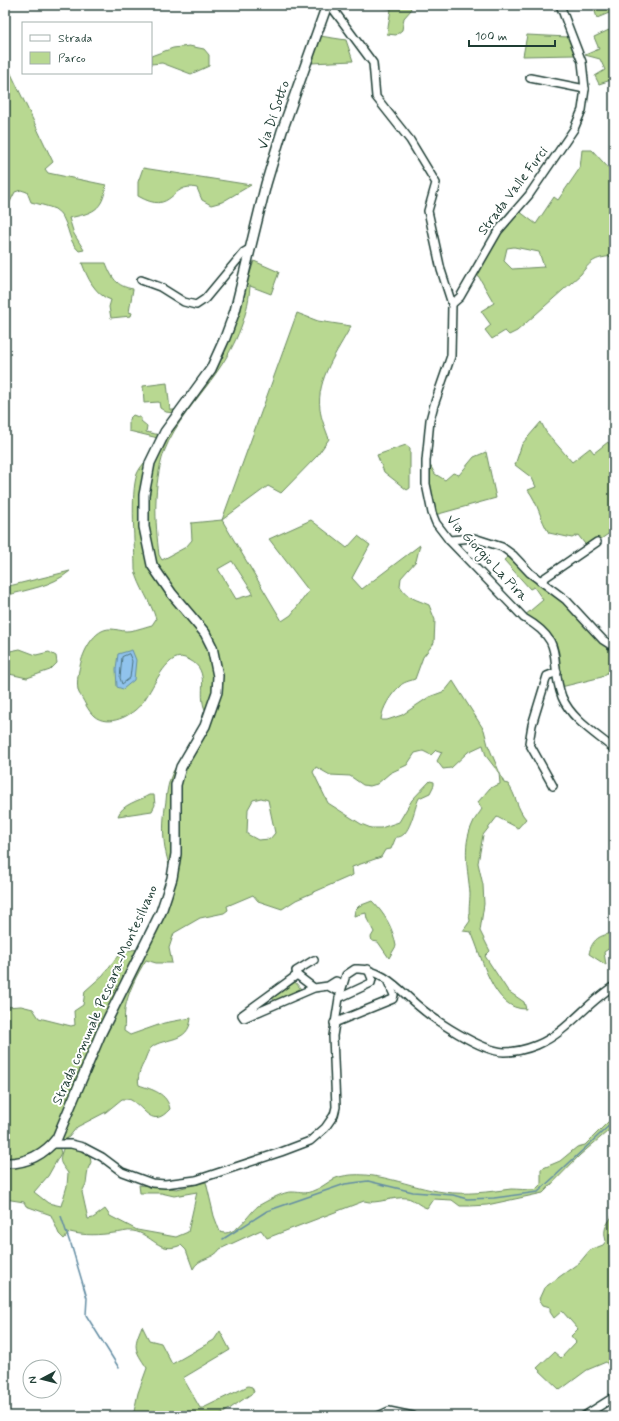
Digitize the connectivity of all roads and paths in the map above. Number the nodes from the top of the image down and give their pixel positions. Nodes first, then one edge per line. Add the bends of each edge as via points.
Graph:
1 (329, 5) edge
2 (560, 5) edge
3 (530, 78) dead end
4 (584, 89) junction
5 (254, 236) joint
6 (251, 248) junction
7 (141, 280) dead end
8 (452, 304) junction
9 (448, 540) junction
10 (597, 542) dead end
11 (540, 581) junction
12 (614, 647) edge
13 (557, 672) junction
14 (614, 750) edge
15 (553, 786) dead end
16 (314, 960) dead end
17 (368, 969) junction
18 (297, 974) junction
19 (387, 980) junction
20 (343, 984) junction
21 (614, 986) edge
22 (314, 988) junction
23 (339, 998) junction
24 (334, 1023) junction
25 (53, 1144) junction
26 (5, 1163) edge
27 (614, 1397) edge
28 (405, 1415) edge
29 (378, 1416) edge
30 (413, 1416) edge
31 (584, 1416) edge

1 - 5 street, Via Di Sotto via 282,131
1 - 8 street, Via Giorgio La Pira via 372,63 376,97 410,140 435,179 436,188 430,203 429,219
2 - 4 street, Strada Valle Furci via 582,62
3 - 4 street
4 - 8 street, Strada Valle Furci via 582,110 574,128 529,194 498,231 460,297
5 - 6 street, Strada comunale Pescara-Montesilvano
6 - 7 street via 244,252 205,299 196,305 184,302 160,287
6 - 25 street, Strada comunale Pescara-Montesilvano via 236,311 225,338 211,369 165,432 150,463 144,495 144,527 152,565 172,594 205,633 212,647 218,676 217,692 205,726 181,767 176,785 176,854 172,878 161,912 101,1034
8 - 9 street, Via Giorgio La Pira via 451,356 434,404 426,461 426,484 432,513
9 - 11 street via 474,538 502,547
9 - 13 street, Via Giorgio La Pira via 524,618 538,626 546,635 552,643
10 - 11 street
11 - 12 street via 566,600 603,640
13 - 14 street, Via Giorgio La Pira via 562,697 573,713
13 - 15 street via 547,676 545,681 529,743
16 - 18 street via 296,971
17 - 19 street
17 - 20 street via 350,971
17 - 23 street via 371,983
18 - 22 street
18 - 22 street via 242,1015 244,1018
19 - 21 street via 420,1008 448,1027 484,1046 503,1052 518,1051 550,1039
19 - 24 street via 394,995 393,999
20 - 22 street via 336,981 328,986
20 - 23 street
23 - 24 street
24 - 25 street via 334,1115 319,1135 301,1145 196,1180 165,1184 122,1172 83,1147
25 - 26 street, Strada comunale Pescara-Montesilvano via 27,1160
27 - 31 street
28 - 29 street via 389,1411
28 - 30 street

